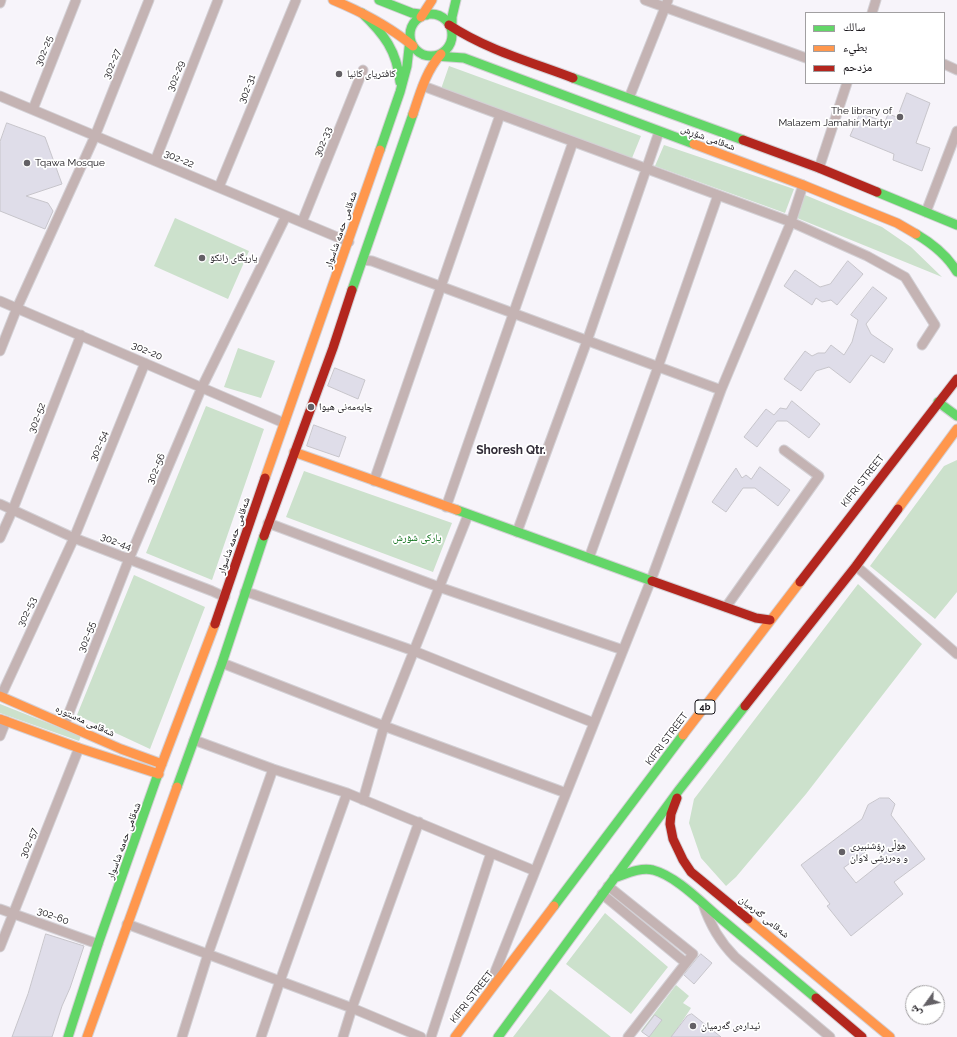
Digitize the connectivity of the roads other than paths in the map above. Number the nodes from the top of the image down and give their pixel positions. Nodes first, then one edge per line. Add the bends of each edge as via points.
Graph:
1 (1, 0) edge
2 (76, 0) edge
3 (149, 0) edge
4 (218, 0) edge
5 (296, 0) edge
6 (333, 0) edge
7 (379, 0) edge
8 (432, 0) edge
9 (456, 0) edge
10 (645, 0) edge
11 (876, 0) edge
12 (0, 3) edge
13 (349, 3) edge
14 (666, 4) edge
15 (872, 12) edge
16 (362, 13) junction
17 (424, 15) junction
18 (451, 28) junction
19 (411, 43) junction
20 (439, 56) junction
21 (805, 58) edge
22 (493, 59) junction
23 (945, 64) edge
24 (363, 70) dead end
25 (957, 70) edge
26 (846, 84) edge
27 (423, 86) junction
28 (400, 92) junction
29 (0, 96) edge
30 (629, 98) junction
31 (33, 109) junction
32 (500, 115) junction
33 (957, 131) edge
34 (659, 132) junction
35 (95, 136) junction
36 (573, 142) junction
37 (155, 161) junction
38 (646, 168) junction
39 (819, 168) junction
40 (803, 185) junction
41 (219, 187) junction
42 (718, 194) junction
43 (370, 206) junction
44 (926, 212) junction
45 (901, 213) junction
46 (286, 216) junction
47 (302, 222) junction
48 (791, 222) junction
49 (957, 225) edge
50 (349, 242) junction
51 (363, 260) junction
52 (957, 272) edge
53 (440, 288) junction
54 (0, 301) edge
55 (17, 308) junction
56 (513, 314) junction
57 (81, 335) junction
58 (587, 342) junction
59 (922, 345) dead end
60 (0, 351) edge
61 (145, 363) junction
62 (658, 367) junction
63 (957, 379) edge
64 (202, 387) junction
65 (721, 390) junction
66 (938, 402) junction
67 (957, 416) edge
68 (284, 423) junction
69 (957, 429) edge
70 (784, 450) dead end
71 (294, 452) junction
72 (374, 481) junction
73 (0, 504) edge
74 (446, 507) junction
75 (13, 510) junction
76 (468, 515) junction
77 (268, 523) junction
78 (517, 532) junction
79 (0, 538) edge
80 (74, 538) junction
81 (589, 558) junction
82 (129, 559) junction
83 (856, 566) junction
84 (651, 580) junction
85 (439, 587) junction
86 (245, 592) junction
87 (225, 597) junction
88 (726, 607) junction
89 (770, 620) junction
90 (623, 650) junction
91 (414, 651) junction
92 (957, 654) edge
93 (222, 663) junction
94 (0, 696) edge
95 (3, 720) edge
96 (65, 723) junction
97 (594, 723) junction
98 (384, 726) junction
99 (0, 736) edge
100 (194, 740) junction
101 (79, 748) junction
102 (121, 749) junction
103 (116, 760) junction
104 (162, 764) junction
105 (272, 769) junction
106 (159, 774) junction
107 (679, 790) junction
108 (347, 793) junction
109 (566, 793) junction
110 (363, 800) junction
111 (419, 822) junction
112 (491, 853) junction
113 (535, 871) junction
114 (614, 878) junction
115 (608, 886) junction
116 (602, 894) junction
117 (703, 904) junction
118 (0, 909) edge
119 (13, 914) junction
120 (127, 924) junction
121 (98, 944) junction
122 (0, 947) edge
123 (208, 954) junction
124 (686, 963) junction
125 (280, 981) junction
126 (485, 999) junction
127 (352, 1008) junction
128 (68, 1037) edge
129 (87, 1037) edge
130 (182, 1037) edge
131 (261, 1037) edge
132 (343, 1037) edge
133 (421, 1037) edge
134 (431, 1037) edge
135 (455, 1037) edge
136 (498, 1037) edge
137 (628, 1037) edge
138 (830, 1037) edge
139 (862, 1037) edge
140 (890, 1037) edge

1 - 12 street
2 - 31 street, 302-25
3 - 35 street, 302-27
4 - 37 street, 302-29
5 - 41 street, 302-31
6 - 13 main road
7 - 17 main road
8 - 17 main road
9 - 18 main road
10 - 14 street
11 - 15 street
13 - 16 main road
14 - 21 street
14 - 30 street
16 - 19 main road via 398,32
16 - 28 main road via 380,29 391,47 399,68
17 - 18 main road via 440,16
17 - 19 main road via 412,26
18 - 20 main road via 450,44
18 - 22 main road, شەقامی شۆڕش via 466,36
19 - 20 main road via 422,55
19 - 28 main road, شەقامی حەمە شاسوار
20 - 22 main road, شەقامی شۆڕش
20 - 27 main road, شەقامی حەمە شاسوار via 429,70
22 - 30 main road, شەقامی شۆڕش
22 - 34 main road, شەقامی شۆڕش
23 - 25 street
24 - 47 street, 302-33
26 - 39 street
27 - 32 street
27 - 43 main road, شەقامی حەمە شاسوار
28 - 43 main road, شەقامی حەمە شاسوار
29 - 31 street, 302-22
30 - 39 main road, شەقامی شۆڕش
31 - 35 street, 302-22
32 - 36 street
32 - 53 street
33 - 44 street
34 - 38 street
34 - 40 main road, شەقامی شۆڕش
35 - 37 street, 302-22
35 - 55 street, 302-27
36 - 38 street
36 - 56 street
37 - 41 street, 302-22
38 - 42 street
38 - 58 street
39 - 45 main road, شەقامی شۆڕش
40 - 45 main road, شەقامی شۆڕش
40 - 48 street
41 - 46 street, 302-22
42 - 48 street
42 - 62 street
43 - 50 main road, شەقامی حەمە شاسوار
43 - 51 main road, شەقامی حەمە شاسوار
44 - 45 main road, شەقامی شۆڕش
44 - 49 main road, شەقامی شۆڕش
45 - 52 main road, شەقامی شۆڕش via 949,259
46 - 47 street, 302-22
46 - 64 street, 302-56
47 - 50 street, 302-22
48 - 59 street via 867,256 905,278 935,325
48 - 65 street
50 - 68 main road, شەقامی حەمە شاسوار
51 - 53 street
51 - 71 main road, شەقامی حەمە شاسوار
53 - 56 street
53 - 72 street
54 - 55 street, 302-20
55 - 57 street, 302-20
55 - 60 street, 302-27
56 - 58 street
56 - 74 street
57 - 61 street, 302-20
57 - 75 street, 302-52
58 - 62 street
58 - 78 street
61 - 64 street, 302-20
61 - 80 street, 302-54
62 - 65 street
62 - 81 street
63 - 66 main road, KIFRI STREET / 4b
64 - 68 street, 302-20
64 - 82 street, 302-56
65 - 84 street
66 - 67 main road
66 - 89 main road, KIFRI STREET / 4b
68 - 87 main road, شەقامی حەمە شاسوار
69 - 83 main road
70 - 88 street via 819,476
71 - 72 main road
71 - 77 main road, شەقامی حەمە شاسوار
72 - 74 main road
73 - 75 street, 302-44
74 - 76 main road
75 - 79 street, 302-52
75 - 80 street, 302-44
76 - 78 main road
76 - 85 street
77 - 85 street
77 - 86 main road, شەقامی حەمە شاسوار
78 - 81 main road
80 - 82 street, 302-44
80 - 94 street, 302-53
81 - 84 main road
82 - 87 street, 302-44
82 - 96 street, 302-55
83 - 92 street
83 - 107 main road
84 - 88 main road
84 - 90 street
85 - 90 street
85 - 91 street
86 - 91 street
86 - 93 main road, شەقامی حەمە شاسوار
87 - 104 main road, شەقامی حەمە شاسوار
88 - 89 main road via 756,618
89 - 126 main road, KIFRI STREET / 4b
90 - 97 street
91 - 97 street
91 - 98 street
93 - 98 street
93 - 100 main road, شەقامی حەمە شاسوار
94 - 96 main road, شەقامی مەستورە
95 - 99 street
95 - 101 main road
96 - 102 main road, شەقامی مەستورە
97 - 109 street
98 - 109 street
98 - 110 street
100 - 105 street
100 - 120 main road, شەقامی حەمە شاسوار
101 - 103 main road
101 - 119 street, 302-57
102 - 103 main road
102 - 104 main road, شەقامی مەستورە
103 - 106 main road
104 - 106 main road, شەقامی حەمە شاسوار
105 - 108 street
105 - 123 street
106 - 121 main road, شەقامی حەمە شاسوار
107 - 114 main road
107 - 140 main road, شەقامی گەرمیان via 670,816 671,832 678,852 691,872
108 - 110 street
108 - 125 street
109 - 113 street
110 - 111 street
111 - 112 street
111 - 127 street
112 - 113 street
112 - 134 street
113 - 126 street
114 - 115 main road
114 - 117 main road via 636,871 652,870 667,876
115 - 116 main road
115 - 124 street via 693,954
116 - 124 street
116 - 136 main road
117 - 138 street via 712,928 726,948
117 - 139 main road
118 - 119 street, 302-60
119 - 121 street, 302-60
119 - 122 street, 302-57
120 - 123 street
120 - 129 main road, شەقامی حەمە شاسوار
121 - 128 main road, شەقامی حەمە شاسوار
123 - 125 street
123 - 130 street
124 - 137 street
125 - 127 street
125 - 131 street
126 - 135 main road, KIFRI STREET / 4b
127 - 132 street
127 - 133 street

